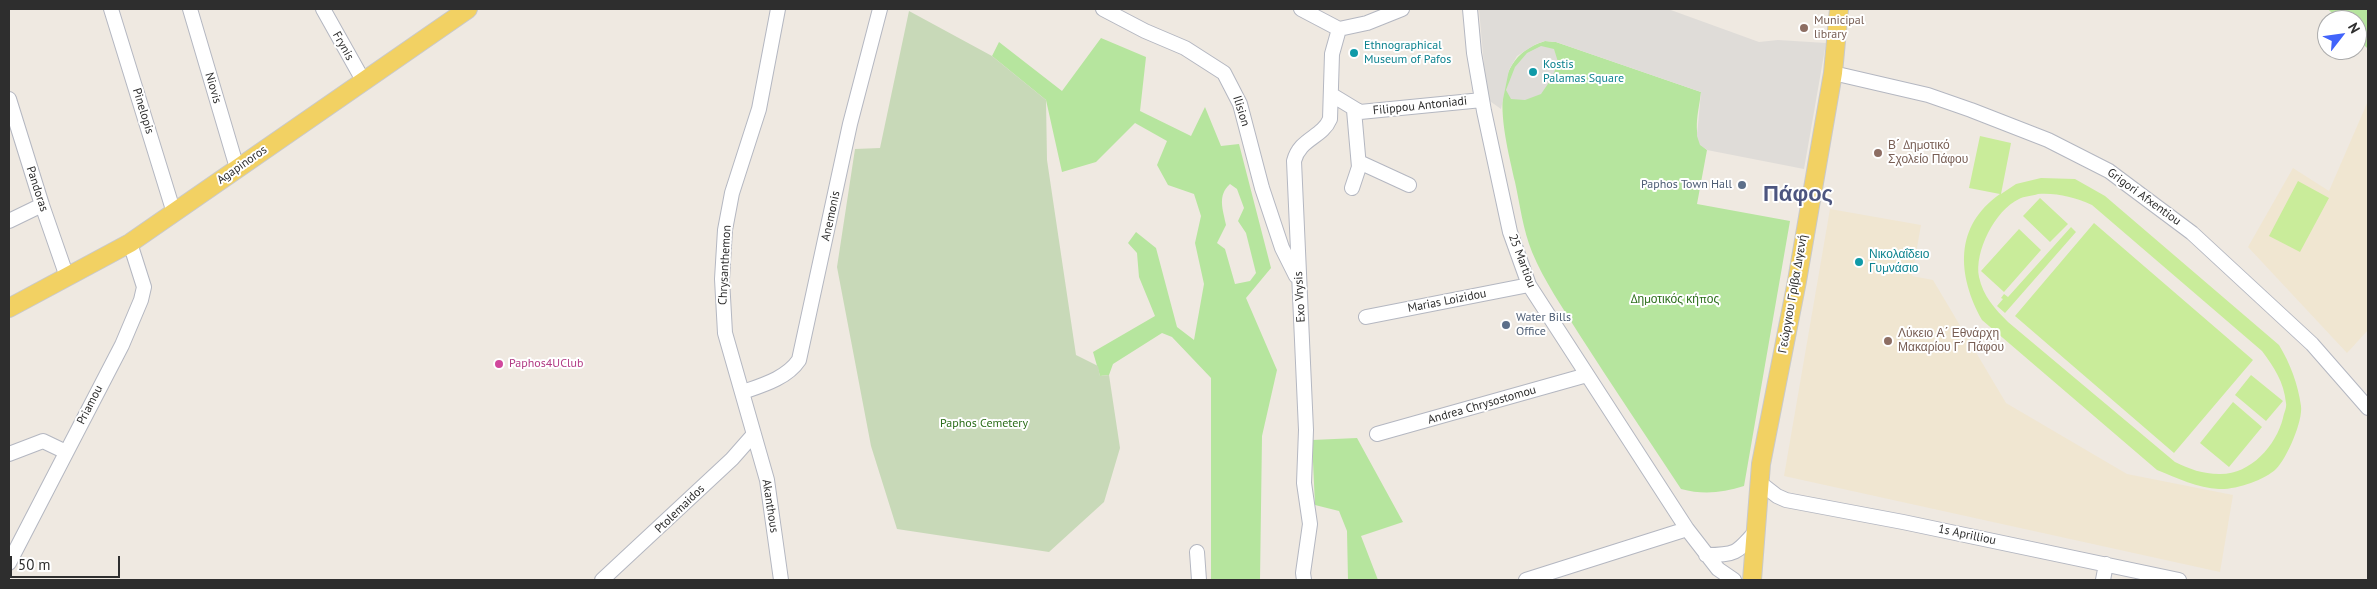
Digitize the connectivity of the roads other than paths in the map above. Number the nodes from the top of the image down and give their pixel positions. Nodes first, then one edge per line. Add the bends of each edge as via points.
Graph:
1 (111, 9) edge
2 (190, 9) edge
3 (323, 9) edge
4 (468, 9) edge
5 (778, 9) edge
6 (880, 9) edge
7 (1103, 9) edge
8 (1301, 9) edge
9 (1402, 9) edge
10 (1470, 9) edge
11 (1839, 9) edge
12 (1339, 29) junction
13 (1833, 73) junction
14 (364, 82) junction
15 (1332, 95) junction
16 (9, 99) edge
17 (1482, 100) junction
18 (1354, 110) junction
19 (1358, 162) junction
20 (236, 168) junction
21 (1409, 186) dead end
22 (1352, 188) dead end
23 (42, 205) junction
24 (174, 213) junction
25 (9, 221) edge
26 (130, 243) junction
27 (67, 277) junction
28 (1299, 281) junction
29 (1529, 285) junction
30 (9, 308) edge
31 (1366, 317) dead end
32 (1587, 376) junction
33 (743, 392) junction
34 (2368, 408) edge
35 (754, 434) junction
36 (1376, 434) dead end
37 (66, 452) junction
38 (9, 454) edge
39 (1759, 482) junction
40 (1687, 529) junction
41 (1756, 531) junction
42 (1197, 552) dead end
43 (1706, 555) junction
44 (9, 563) edge
45 (2106, 564) junction
46 (602, 580) edge
47 (781, 580) edge
48 (1199, 580) edge
49 (1304, 580) edge
50 (1526, 580) edge
51 (1734, 580) edge
52 (1752, 580) edge
53 (2102, 580) edge
54 (2179, 580) edge

1 - 24 street, Pinelopis
2 - 20 street, Niovis
3 - 14 street, Frynis
4 - 14 main road, Agapinoros
5 - 33 street, Chrysanthemon via 759,109 732,193 725,230 722,304 728,349
6 - 33 street, Anemonis via 850,124 799,360 782,376
7 - 28 street, Ilision via 1185,48 1224,73 1240,104 1282,248
8 - 12 street
9 - 12 street via 1367,23
10 - 17 street, 25 Martiou
11 - 13 main road, Γεώργιου Γρίβα Διγενή
12 - 15 street, Exo Vrysis via 1332,54
13 - 34 street, Grigori Afxentiou via 1928,95 2048,140 2109,171 2199,239 2312,344
13 - 39 main road, Γεώργιου Γρίβα Διγενή
14 - 20 main road, Agapinoros
15 - 18 street
15 - 28 street, Exo Vrysis via 1329,122 1302,144 1294,162
16 - 23 street, Pandoras
17 - 18 street, Filippou Antoniadi
17 - 29 street, 25 Martiou via 1510,232
18 - 19 street
19 - 21 street
19 - 22 street
20 - 24 main road, Agapinoros
23 - 25 street
23 - 27 street, Pandoras
24 - 26 main road, Agapinoros
26 - 27 main road, Agapinoros
26 - 37 street, Priamou via 144,288 141,300 122,345
27 - 30 main road, Agapinoros
28 - 49 street, Exo Vrysis via 1306,430 1304,483 1310,524
29 - 31 street, Marias Loizidou
29 - 32 street, 25 Martiou
32 - 36 street, Andrea Chrysostomou
32 - 40 street, 25 Martiou
33 - 35 street, Chrysanthemon
35 - 46 street, Ptolemaidos via 732,459
35 - 47 street, Akanthous via 767,480
37 - 38 street via 43,441
37 - 44 street, Priamou
39 - 41 main road, Γεώργιου Γρίβα Διγενή
39 - 45 street, 1s Aprilliou via 1786,500
40 - 43 street, 25 Martiou
40 - 50 street
41 - 43 street via 1739,551
41 - 52 main road, Γεώργιου Γρίβα Διγενή
42 - 48 street
43 - 51 street, 25 Martiou
45 - 53 street
45 - 54 street, 1s Aprilliou

